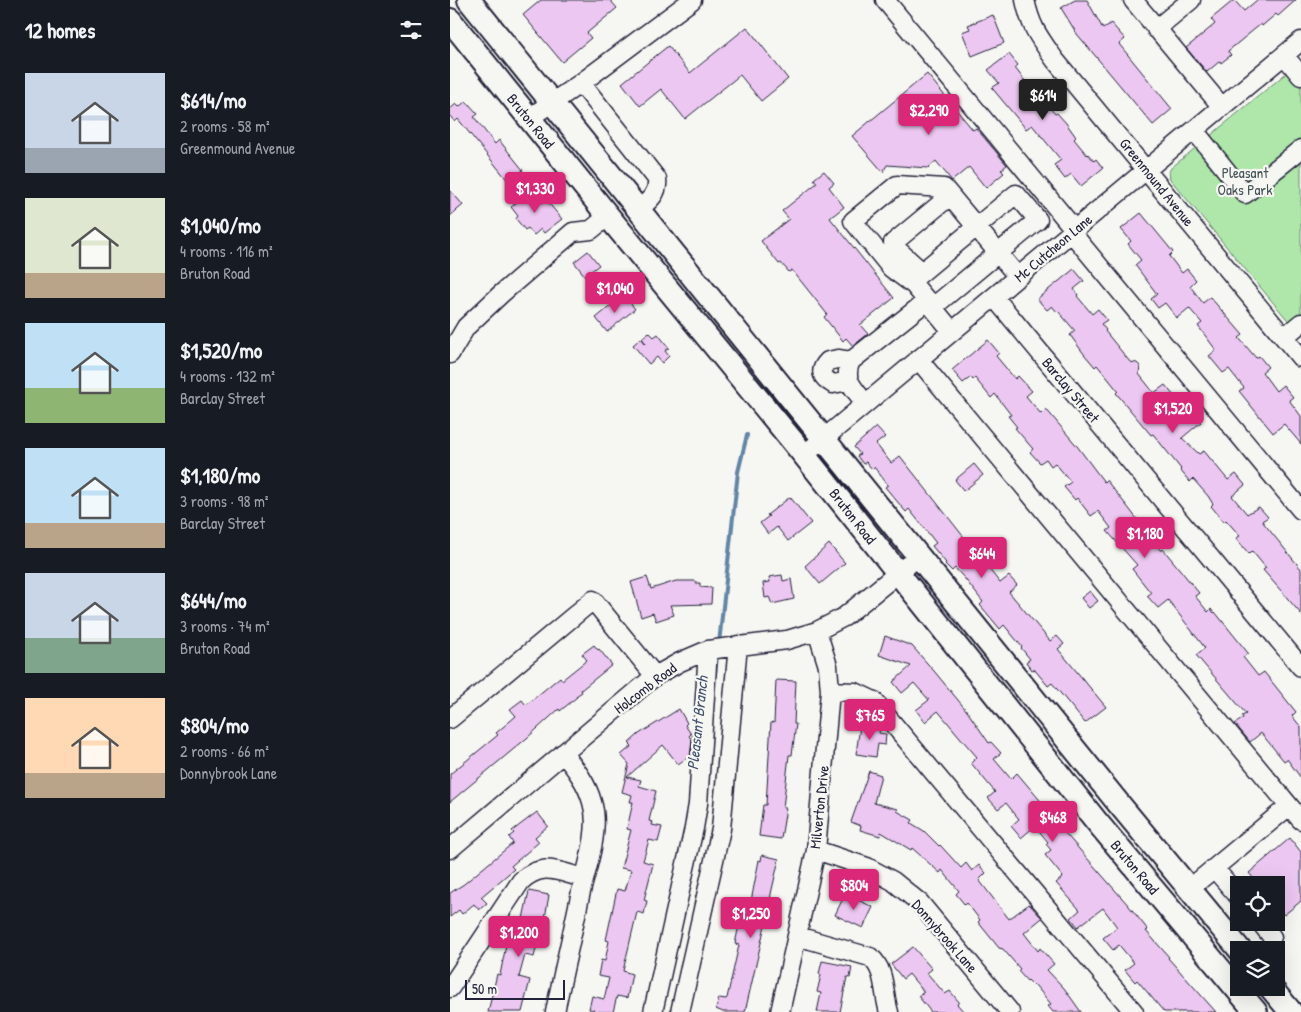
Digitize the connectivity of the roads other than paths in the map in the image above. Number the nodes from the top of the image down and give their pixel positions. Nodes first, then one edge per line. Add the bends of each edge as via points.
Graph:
1 (469, 0) edge
2 (692, 0) edge
3 (885, 0) edge
4 (1025, 0) edge
5 (1133, 0) edge
6 (1191, 0) edge
7 (450, 20) edge
8 (1156, 29) junction
9 (1301, 41) edge
10 (1284, 55) junction
11 (1301, 76) edge
12 (581, 83) junction
13 (552, 103) junction
14 (1222, 107) junction
15 (529, 118) junction
16 (1194, 130) junction
17 (1301, 149) edge
18 (1147, 169) junction
19 (950, 196) junction
20 (639, 209) junction
21 (612, 221) junction
22 (976, 226) junction
23 (1073, 230) junction
24 (997, 253) junction
25 (916, 277) junction
26 (1018, 277) junction
27 (994, 297) junction
28 (930, 304) junction
29 (1301, 323) edge
30 (952, 331) junction
31 (1284, 337) junction
32 (450, 354) edge
33 (1301, 358) edge
34 (918, 359) junction
35 (851, 361) junction
36 (848, 381) junction
37 (865, 403) junction
38 (824, 438) junction
39 (804, 455) junction
40 (1301, 510) edge
41 (919, 556) junction
42 (898, 573) junction
43 (817, 630) junction
44 (734, 646) junction
45 (708, 650) junction
46 (1301, 667) edge
47 (655, 676) junction
48 (830, 691) junction
49 (450, 719) edge
50 (562, 754) junction
51 (1119, 804) junction
52 (1289, 806) junction
53 (1301, 820) edge
54 (1097, 822) junction
55 (450, 849) edge
56 (816, 850) junction
57 (1214, 868) junction
58 (584, 878) junction
59 (1230, 887) edge
60 (1189, 888) junction
61 (1267, 931) edge
62 (797, 936) junction
63 (1272, 937) dead end
64 (1233, 941) edge
65 (450, 988) edge
66 (1278, 996) edge
67 (555, 1012) edge
68 (653, 1012) edge
69 (680, 1012) edge
70 (780, 1012) edge
71 (889, 1012) edge
72 (1010, 1012) edge
73 (1134, 1012) edge
74 (1256, 1012) edge
75 (1291, 1012) edge

1 - 13 main road, Bruton Road
2 - 12 street
3 - 23 street
4 - 18 street, Greenmound Avenue via 1036,33
5 - 8 street
6 - 8 street
7 - 15 main road, Bruton Road
8 - 14 street
9 - 10 street, Mc Cutcheon Lane
10 - 11 street
10 - 14 street, Mc Cutcheon Lane
12 - 13 street
12 - 20 street via 657,179 658,186 651,199
13 - 15 street
13 - 20 main road, Bruton Road
14 - 16 street, Mc Cutcheon Lane
15 - 21 main road, Bruton Road
16 - 17 street via 1246,194
16 - 18 street, Mc Cutcheon Lane
18 - 23 street, Mc Cutcheon Lane
18 - 31 street, Greenmound Avenue
19 - 22 street
19 - 25 street via 893,243
19 - 25 street via 944,188 897,185 853,221 891,268
20 - 21 main road
20 - 38 main road, Bruton Road
21 - 32 street via 590,230 573,232 466,327
21 - 39 main road, Bruton Road
22 - 24 street
22 - 24 street via 1016,194 1038,220
22 - 25 street
23 - 26 street, Mc Cutcheon Lane
23 - 40 street
24 - 26 street
24 - 28 street
25 - 28 street
26 - 27 street, Mc Cutcheon Lane
27 - 30 street, Mc Cutcheon Lane
27 - 46 street, Barclay Street
28 - 30 street
28 - 35 street
29 - 31 street
30 - 34 street, Mc Cutcheon Lane
31 - 33 street, Greenmound Avenue
34 - 37 street, Mc Cutcheon Lane
34 - 52 street
35 - 36 street
35 - 36 street via 838,359 822,366 824,379 833,384
36 - 37 street
37 - 38 street, Mc Cutcheon Lane
38 - 39 street, Mc Cutcheon Lane
38 - 41 main road, Bruton Road
39 - 42 main road, Bruton Road
41 - 42 street, Holcomb Road
41 - 51 main road, Bruton Road
42 - 43 street, Holcomb Road via 844,617
42 - 54 main road, Bruton Road
43 - 44 street, Holcomb Road via 787,640
43 - 48 street, Milverton Drive via 828,666
44 - 45 street, Holcomb Road
44 - 69 street via 721,829
45 - 47 street, Holcomb Road
45 - 68 street via 698,804
47 - 49 street via 593,600
47 - 50 street, Holcomb Road
48 - 56 street, Milverton Drive
48 - 73 street via 855,692 874,701
50 - 55 street, Holcomb Road
50 - 58 street via 577,771 593,803 595,821
51 - 54 main road
51 - 60 main road, Bruton Road
52 - 53 street
52 - 57 street
54 - 74 main road, Bruton Road
56 - 62 street, Milverton Drive
56 - 72 street, Donnybrook Lane via 867,867 892,881 920,904
57 - 59 street
57 - 60 street
58 - 65 street via 548,869 530,873 521,881
58 - 67 street
60 - 64 main road, Bruton Road
61 - 63 street
62 - 70 street, Milverton Drive
62 - 71 street via 870,957 880,968
66 - 75 main road

